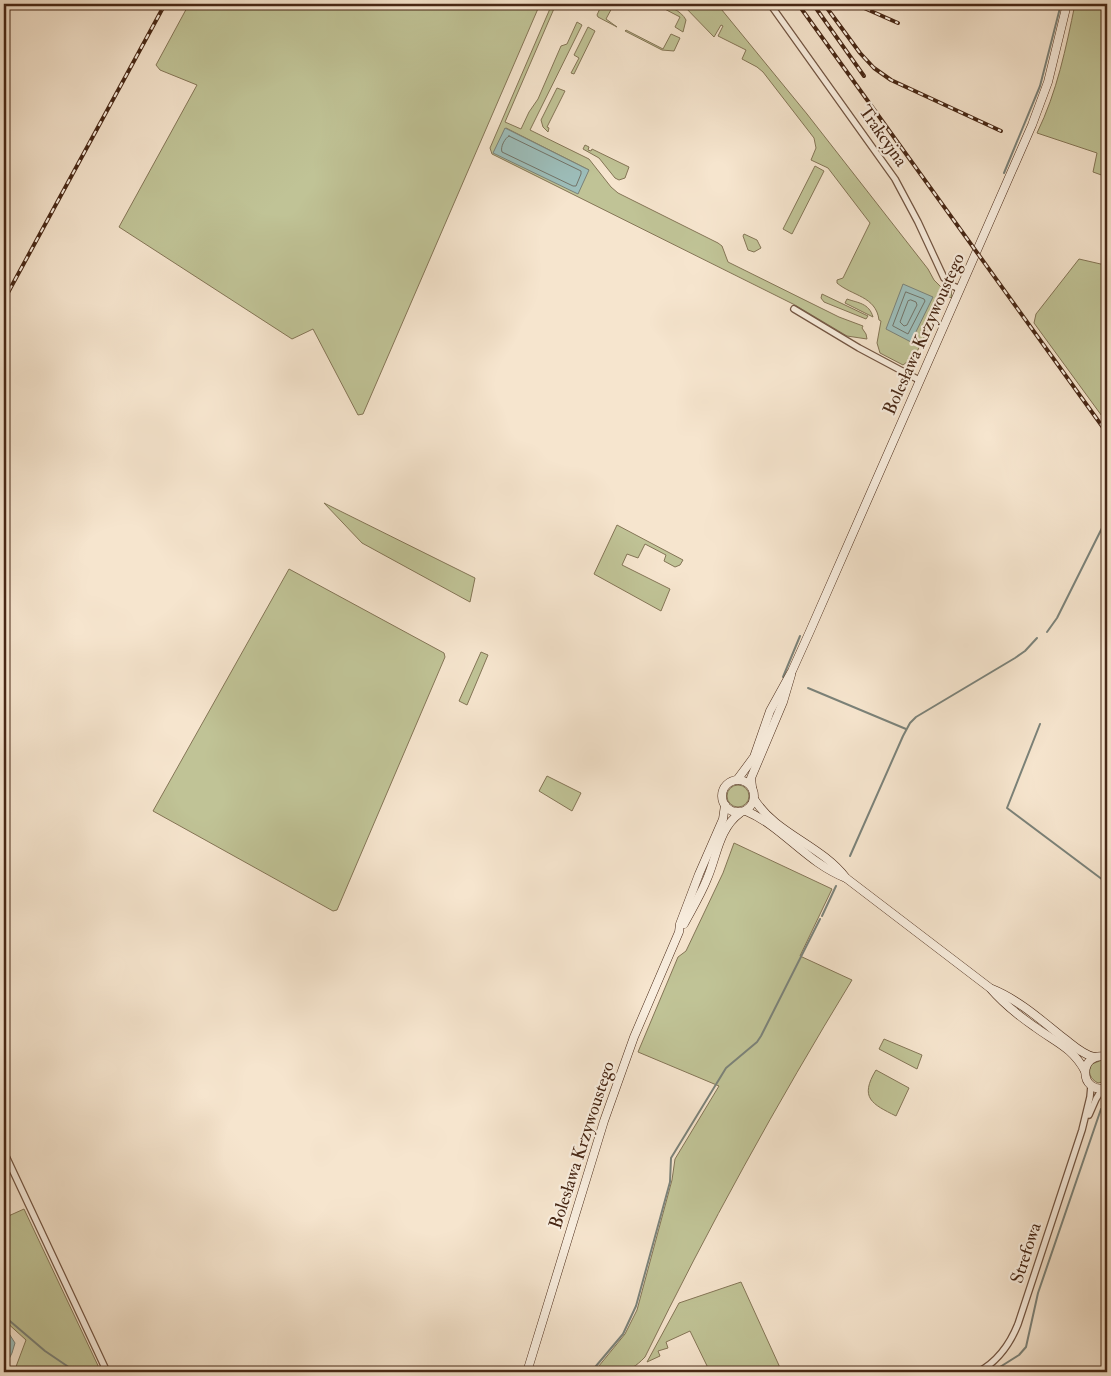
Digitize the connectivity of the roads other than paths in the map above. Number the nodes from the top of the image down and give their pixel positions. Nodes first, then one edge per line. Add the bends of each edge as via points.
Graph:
1 (770, 4) edge
2 (1067, 4) edge
3 (960, 290) junction
4 (794, 309) dead end
5 (919, 380) junction
6 (792, 671) junction
7 (737, 780) junction
8 (752, 787) junction
9 (754, 799) junction
10 (725, 805) junction
11 (743, 812) junction
12 (846, 878) junction
13 (678, 932) junction
14 (990, 988) junction
15 (1094, 1057) junction
16 (1107, 1057) edge
17 (1085, 1071) junction
18 (1091, 1086) junction
19 (1105, 1088) edge
20 (1082, 1130) junction
21 (4, 1152) edge
22 (107, 1372) edge
23 (527, 1372) edge
24 (978, 1372) edge

1 - 3 street, Trakcyjna via 895,179 944,278
2 - 3 main road, Bolesława Krzywoustego via 1041,101
3 - 5 main road, Bolesława Krzywoustego
4 - 5 street
5 - 6 main road, Bolesława Krzywoustego
6 - 7 main road, Bolesława Krzywoustego via 770,711 754,757
6 - 8 main road, Bolesława Krzywoustego via 783,702 751,778
7 - 8 main road
7 - 10 main road via 725,787 722,796
8 - 9 main road
9 - 11 main road via 750,808
9 - 12 main road via 774,822 820,853
10 - 11 main road via 731,811
10 - 13 main road, Bolesława Krzywoustego via 723,819
11 - 12 main road via 765,822 813,860
11 - 13 main road, Bolesława Krzywoustego via 734,818 722,836 706,881
12 - 14 main road
13 - 23 main road, Bolesława Krzywoustego via 607,1112
14 - 15 main road via 1033,1014 1083,1053
14 - 17 main road via 1035,1027 1066,1047
15 - 16 main road
15 - 17 main road
17 - 18 main road
18 - 19 main road
18 - 20 street, Strefowa
19 - 20 street, Strefowa via 1096,1099
20 - 24 street, Strefowa via 1016,1330 1002,1352
21 - 22 street

